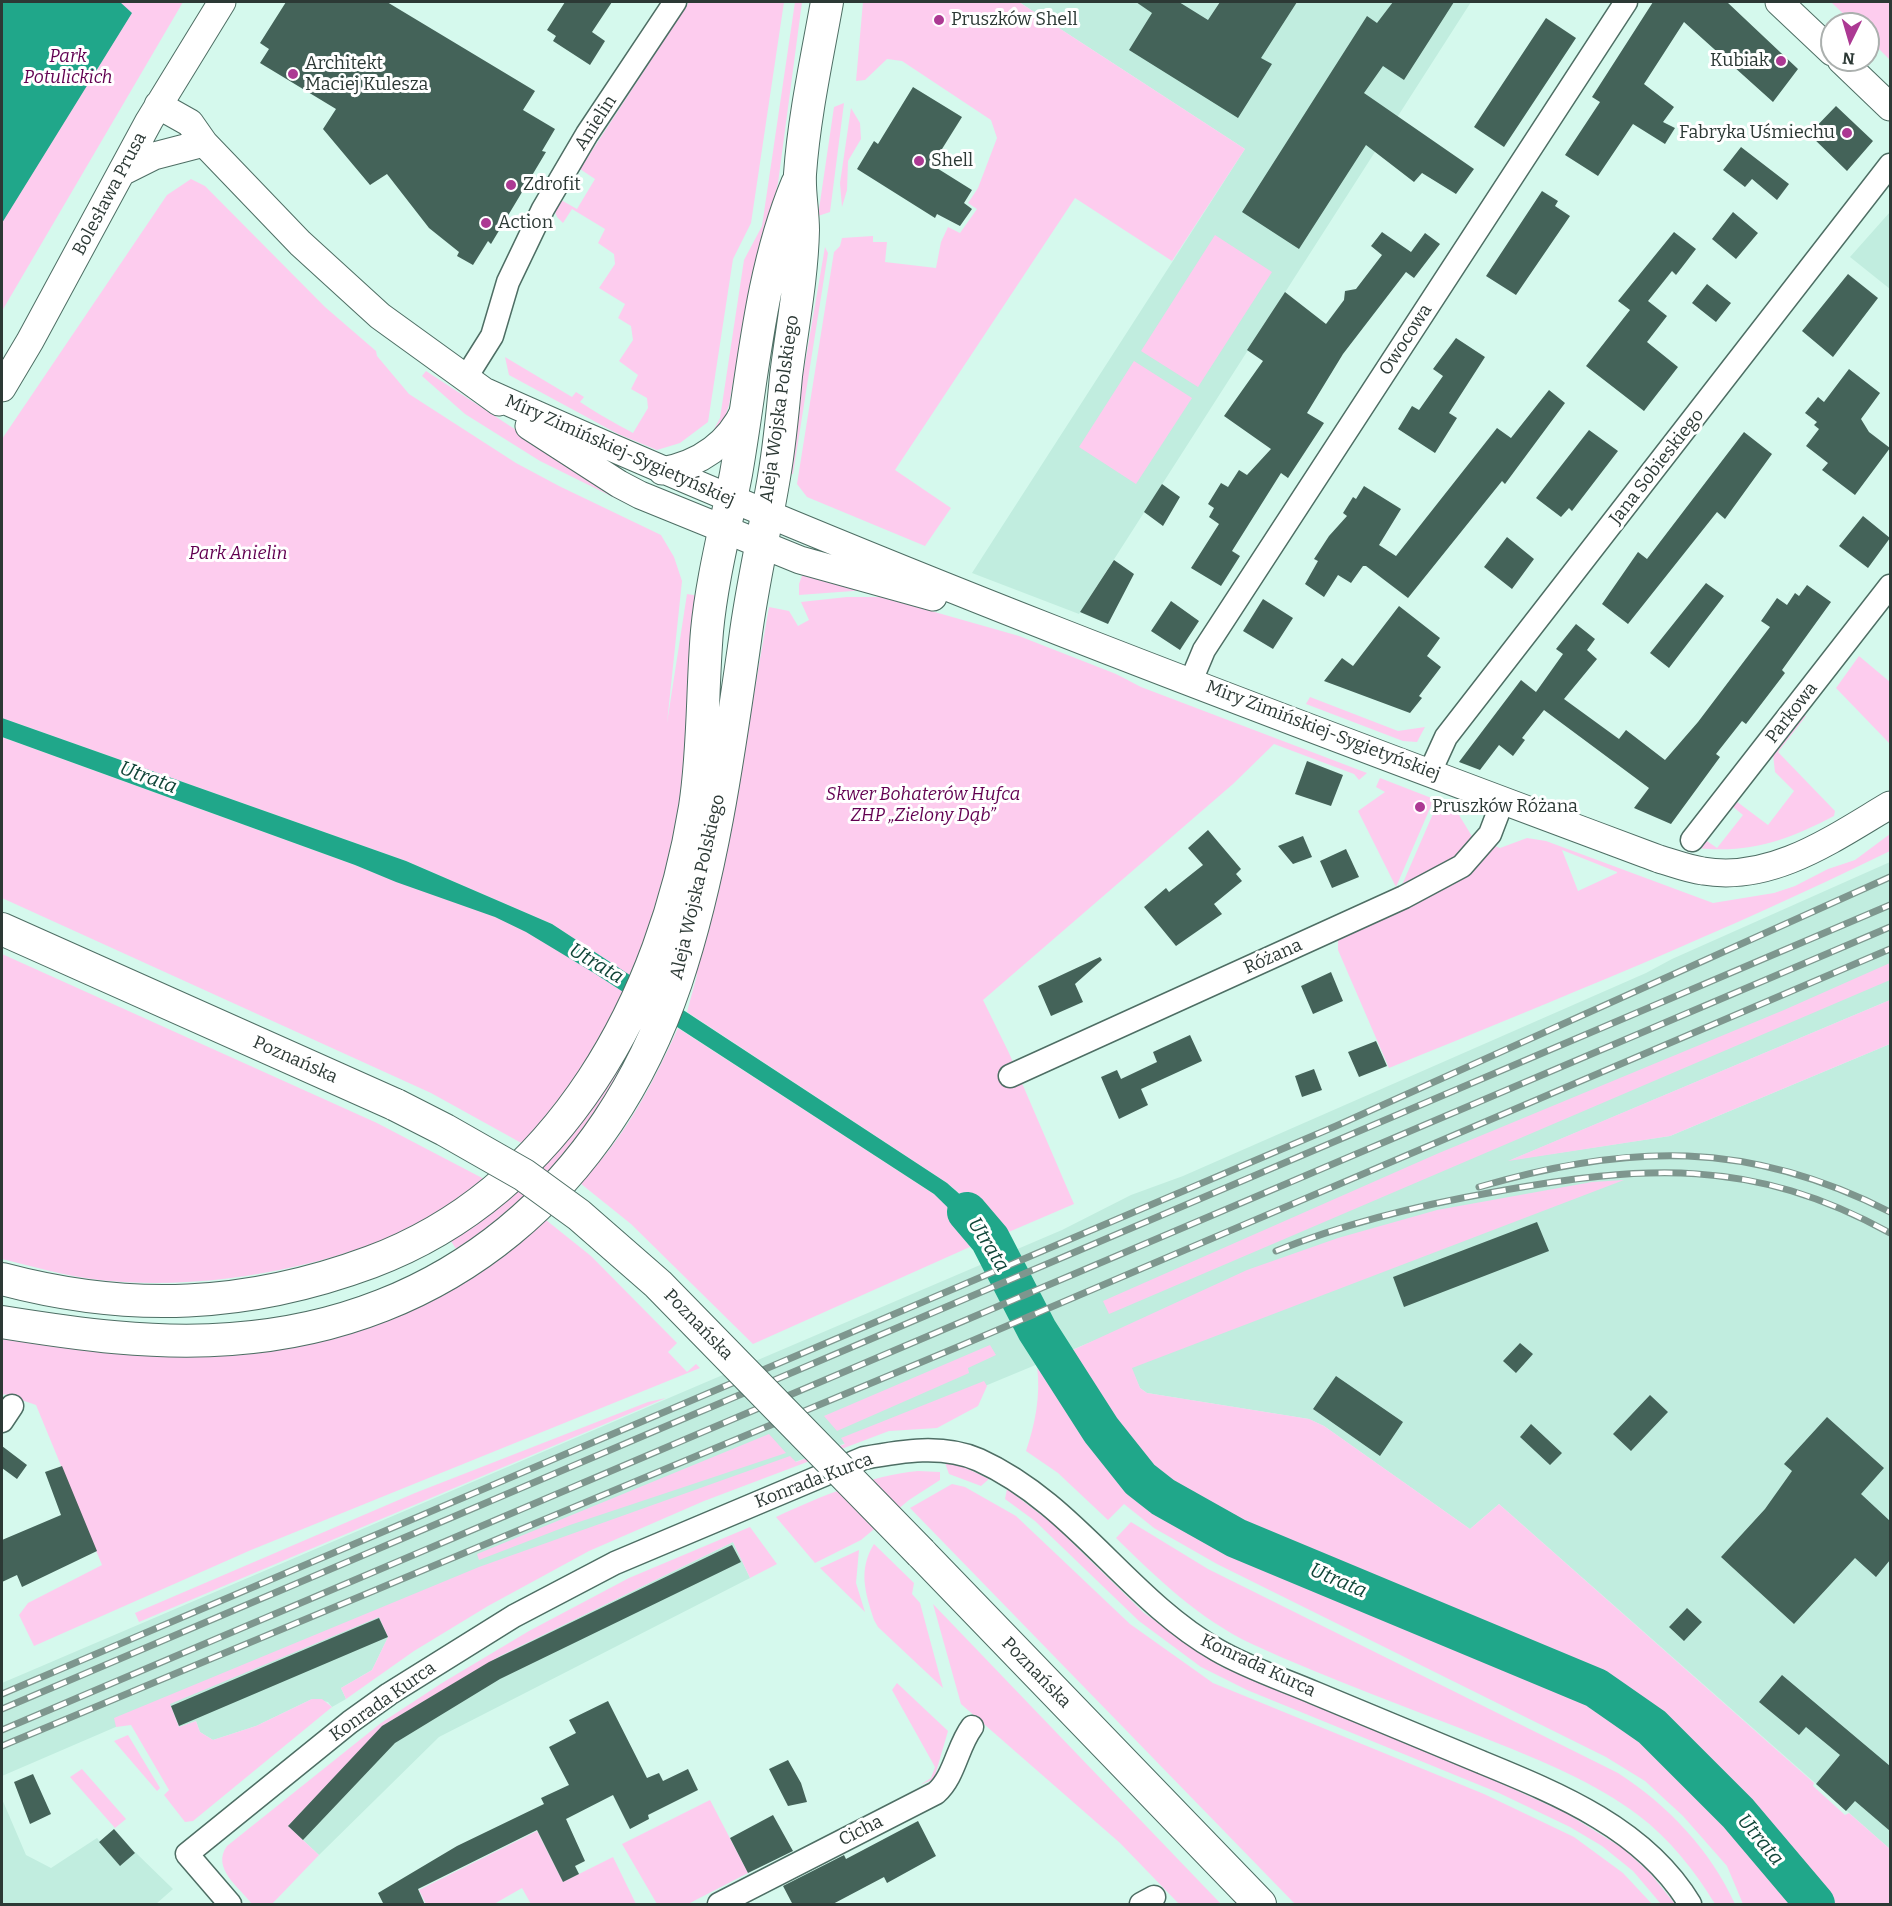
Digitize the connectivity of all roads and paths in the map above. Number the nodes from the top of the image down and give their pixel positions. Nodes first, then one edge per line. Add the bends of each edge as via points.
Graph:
1 (222, 2) edge
2 (675, 2) edge
3 (827, 2) edge
4 (1626, 2) edge
5 (1779, 2) edge
6 (1820, 41) edge
7 (1854, 72) edge
8 (158, 105) junction
9 (1890, 107) edge
10 (204, 143) junction
11 (1890, 165) edge
12 (122, 172) junction
13 (800, 177) junction
14 (476, 385) junction
15 (2, 388) edge
16 (746, 405) junction
17 (662, 471) junction
18 (727, 514) junction
19 (766, 514) junction
20 (760, 544) junction
21 (1890, 586) edge
22 (1020, 616) junction
23 (1191, 681) junction
24 (1430, 772) junction
25 (1503, 800) junction
26 (1890, 806) edge
27 (1692, 840) dead end
28 (2, 929) edge
29 (666, 971) junction
30 (644, 1024) junction
31 (1010, 1076) dead end
32 (2, 1279) edge
33 (2, 1322) edge
34 (972, 1727) dead end
35 (230, 1905) edge
36 (719, 1905) edge
37 (1260, 1905) edge
38 (1690, 1905) edge

1 - 8 street, Bolesława Prusa
2 - 14 street, Anielin via 587,134 543,209 508,282
3 - 13 main road, Aleja Wojska Polskiego
4 - 23 street, Owocowa via 1203,650
5 - 6 street
7 - 9 street
8 - 10 street, Miry Zimińskiej-Sygietyńskiej via 190,123
8 - 12 street, Bolesława Prusa
10 - 12 street via 154,156
10 - 14 street, Miry Zimińskiej-Sygietyńskiej via 300,243 372,309
11 - 24 street, Jana Sobieskiego via 1446,737
12 - 15 street, Bolesława Prusa
13 - 16 main road, Aleja Wojska Polskiego via 780,224 766,282
13 - 19 main road, Aleja Wojska Polskiego via 803,232 774,478
14 - 17 street, Miry Zimińskiej-Sygietyńskiej
14 - 18 street, Miry Zimińskiej-Sygietyńskiej via 536,431 619,484
16 - 17 street via 733,430 713,450 689,464
16 - 18 main road, Aleja Wojska Polskiego
17 - 18 street, Miry Zimińskiej-Sygietyńskiej
18 - 19 street, Miry Zimińskiej-Sygietyńskiej
18 - 20 street, Miry Zimińskiej-Sygietyńskiej
18 - 29 main road, Aleja Wojska Polskiego via 707,630 695,806
19 - 20 main road, Aleja Wojska Polskiego
19 - 22 street, Miry Zimińskiej-Sygietyńskiej
20 - 22 street, Miry Zimińskiej-Sygietyńskiej via 843,574
20 - 29 main road, Aleja Wojska Polskiego via 728,756 697,905
21 - 27 street, Parkowa
22 - 23 street, Miry Zimińskiej-Sygietyńskiej
23 - 24 street, Miry Zimińskiej-Sygietyńskiej
24 - 25 street, Miry Zimińskiej-Sygietyńskiej
25 - 26 street, Miry Zimińskiej-Sygietyńskiej via 1704,872 1738,872 1780,864 1815,849
25 - 31 street, Różana via 1485,841 1457,869 1404,897
28 - 37 main road, Poznańska, bridge via 396,1105 524,1175 588,1222 658,1284
29 - 30 main road, Aleja Wojska Polskiego
30 - 32 main road, Aleja Wojska Polskiego via 558,1125 494,1189 447,1224 396,1252 295,1287 209,1300 102,1298
30 - 33 main road, Aleja Wojska Polskiego via 638,1073 607,1125 563,1181 498,1240 432,1283 352,1316 311,1327 228,1340 148,1340
34 - 36 street, Cicha via 963,1739 947,1780 936,1793
35 - 38 street, Konrada Kurca via 187,1854 389,1694 514,1616 615,1563 864,1458 903,1451 942,1451 977,1459 1025,1486 1156,1606 1217,1650 1521,1778 1601,1818 1657,1863

